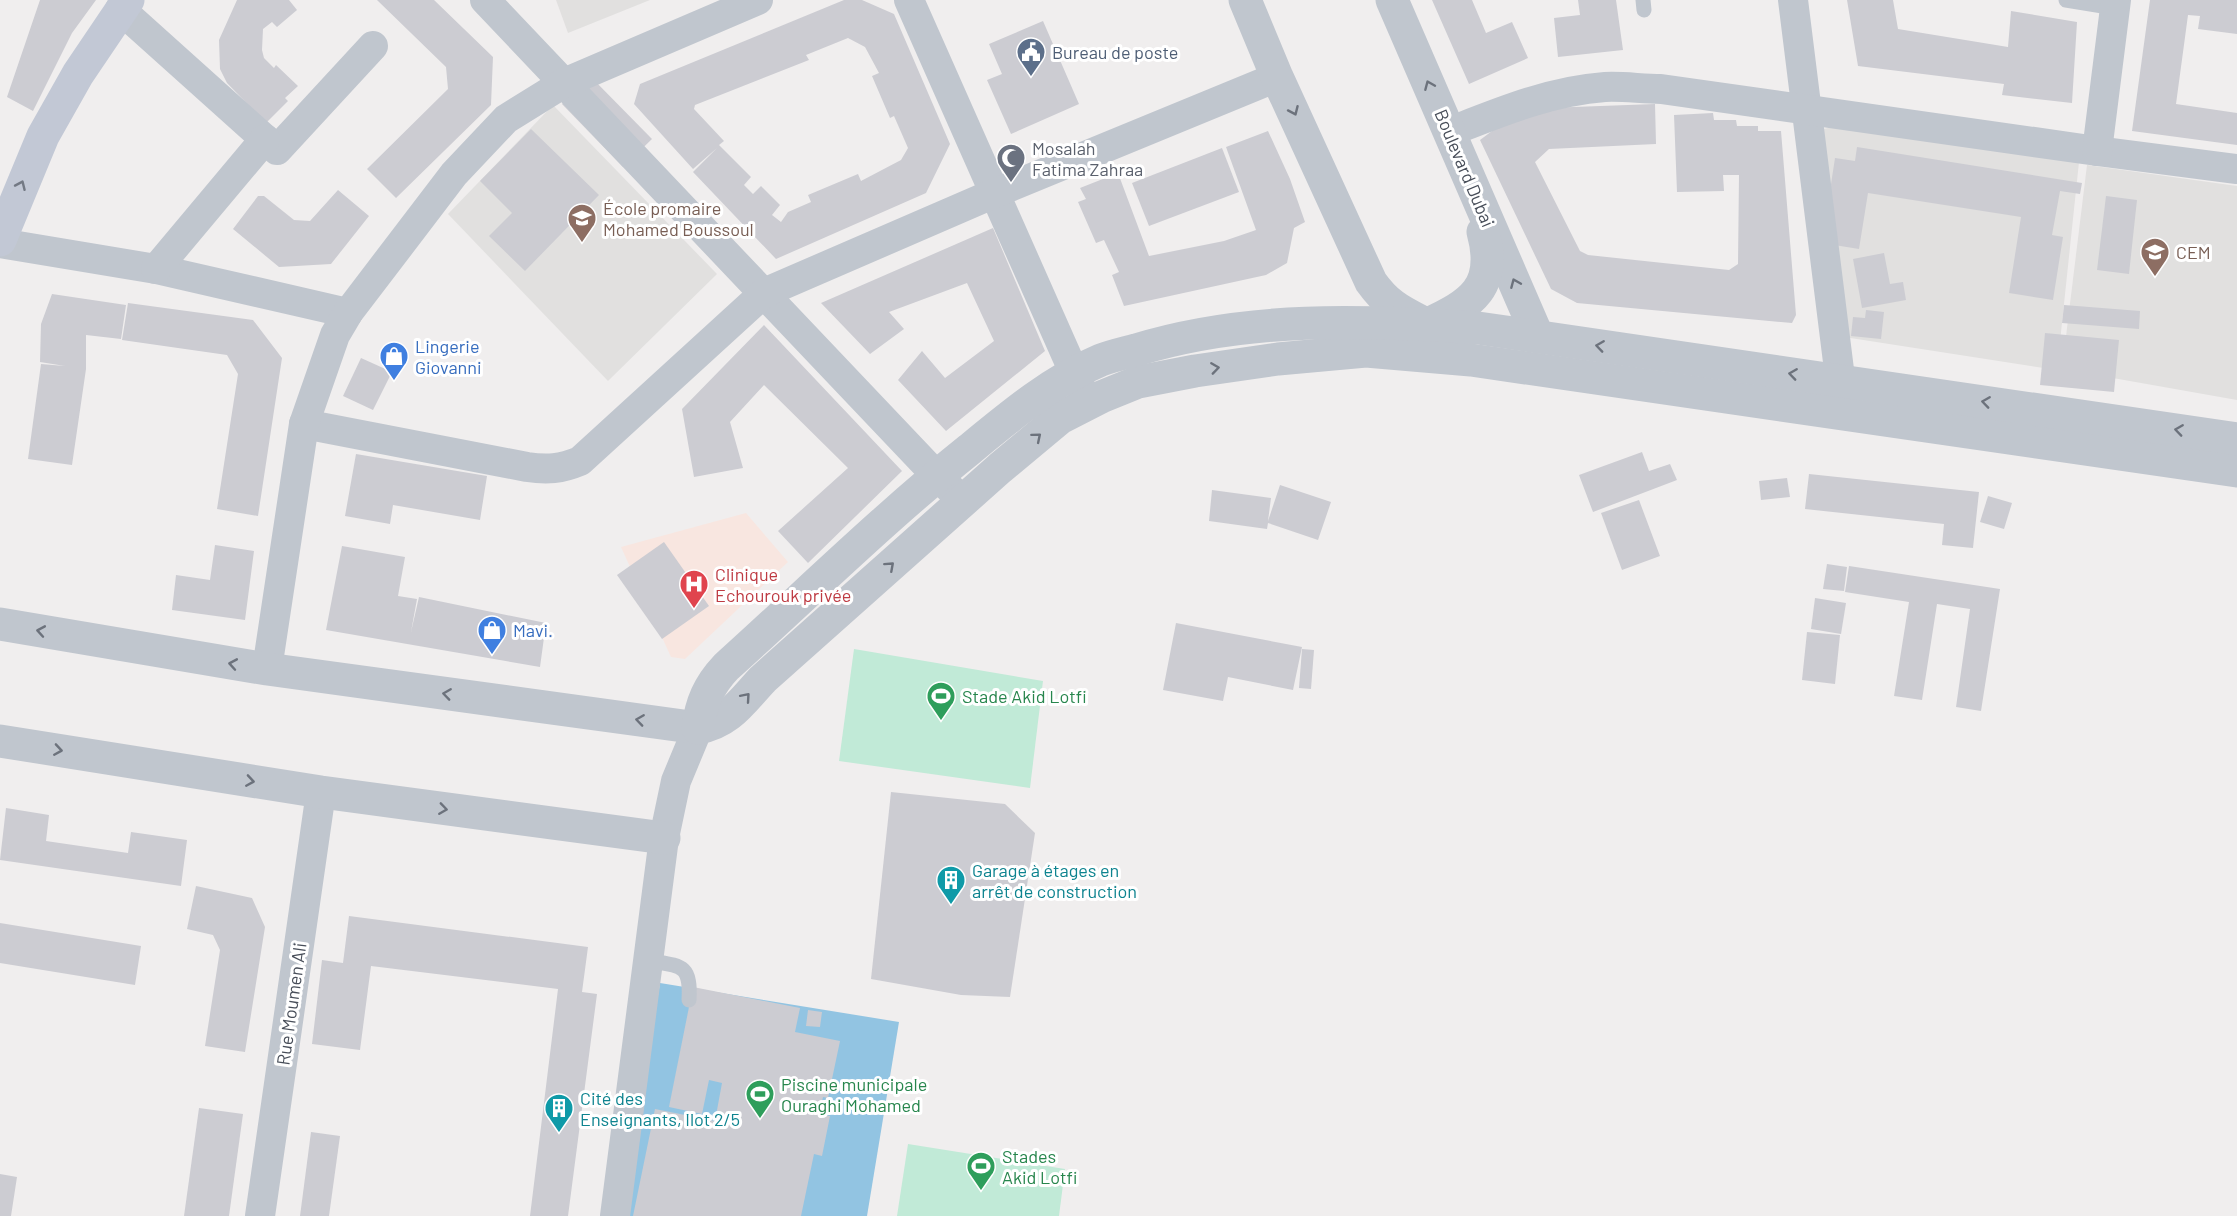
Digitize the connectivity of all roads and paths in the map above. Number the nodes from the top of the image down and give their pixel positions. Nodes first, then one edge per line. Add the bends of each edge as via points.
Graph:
1 (485, 0) edge
2 (758, 0) edge
3 (909, 0) edge
4 (1245, 0) edge
5 (1392, 0) edge
6 (1793, 0) edge
7 (2066, 0) edge
8 (124, 4) edge
9 (2116, 4) edge
10 (373, 46) dead end
11 (1277, 77) junction
12 (564, 83) junction
13 (1806, 111) junction
14 (1449, 132) junction
15 (265, 139) junction
16 (2097, 151) junction
17 (2237, 169) edge
18 (1468, 176) junction
19 (995, 193) junction
20 (0, 241) edge
21 (156, 269) junction
22 (1371, 282) junction
23 (764, 293) junction
24 (348, 313) junction
25 (1428, 324) junction
26 (1370, 336) junction
27 (1538, 337) junction
28 (1470, 360) junction
29 (1075, 374) junction
30 (1839, 381) junction
31 (1087, 403) junction
32 (1846, 414) junction
33 (304, 424) junction
34 (2237, 439) edge
35 (2237, 471) edge
36 (936, 476) junction
37 (963, 501) junction
38 (0, 624) edge
39 (267, 669) junction
40 (698, 728) junction
41 (0, 741) edge
42 (321, 792) junction
43 (664, 838) junction
44 (650, 961) junction
45 (689, 1000) dead end
46 (260, 1216) edge
47 (615, 1216) edge

1 - 12 street
2 - 12 street
3 - 19 street
4 - 11 street
14 -> 5 street, Boulevard Dubai
6 - 13 street
7 - 9 lane
8 - 15 street
20 -> 8 main road via 43,136
9 - 16 street
10 - 15 street via 277,150
11 - 19 street
11 -> 22 street
12 - 23 street
12 - 24 street via 506,119 454,174
13 - 14 street via 1661,89 1605,87 1545,97
13 - 16 street
13 - 30 street
14 - 18 street, Boulevard Dubai
15 - 21 street
16 - 17 street
18 - 25 street via 1486,241 1488,270 1479,291 1459,308
27 -> 18 street, Boulevard Dubai
19 - 23 street
19 - 29 street
20 - 21 street
21 - 24 street
22 - 25 street via 1383,299
22 - 26 street
23 - 33 street via 580,461 564,467 527,467
23 - 36 street
24 - 33 street via 335,336
25 - 26 street
25 - 27 street
25 - 28 street
26 - 28 street
26 - 29 street via 1245,327 1189,335 1102,360
31 -> 26 street via 1138,382 1278,359
30 -> 27 street
28 - 32 street
29 - 31 street
29 - 36 street via 1000,424
30 - 32 street
34 -> 30 street
37 -> 31 street via 1060,418
32 - 35 street
33 - 39 street
36 - 37 street
36 - 40 street via 714,680 700,710
40 -> 37 street via 731,714 763,679
39 -> 38 street
40 -> 39 street
40 - 43 street via 676,782
41 -> 42 street
42 -> 43 street
42 - 46 street, Rue Moumen Ali
43 - 44 street
44 - 45 lane via 682,969 690,981
44 - 47 street

